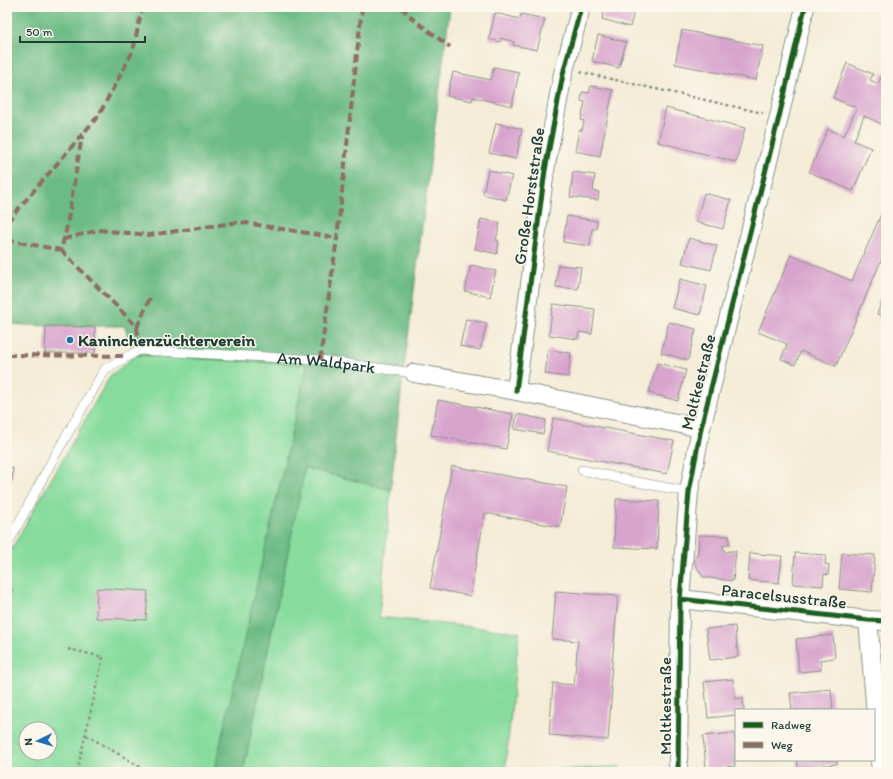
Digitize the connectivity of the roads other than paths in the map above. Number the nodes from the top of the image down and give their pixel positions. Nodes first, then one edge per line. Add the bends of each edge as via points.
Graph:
1 (581, 7) edge
2 (805, 7) edge
3 (414, 373) joint
4 (516, 392) junction
5 (701, 428) junction
6 (582, 470) dead end
7 (689, 492) junction
8 (7, 545) edge
9 (680, 599) junction
10 (868, 620) junction
11 (886, 621) edge
12 (678, 772) edge
13 (881, 772) edge

1 - 4 street, Große Horststraße via 562,74 545,170
2 - 5 street, Moltkestraße
3 - 4 street, Am Waldpark
3 - 8 lane, Am Waldpark via 320,360 139,350 105,369
4 - 5 street, Am Waldpark
5 - 7 street, Moltkestraße
6 - 7 lane
7 - 9 street, Moltkestraße
9 - 10 street, Paracelsusstraße
9 - 12 street, Moltkestraße
10 - 11 street, Paracelsusstraße
10 - 13 street

